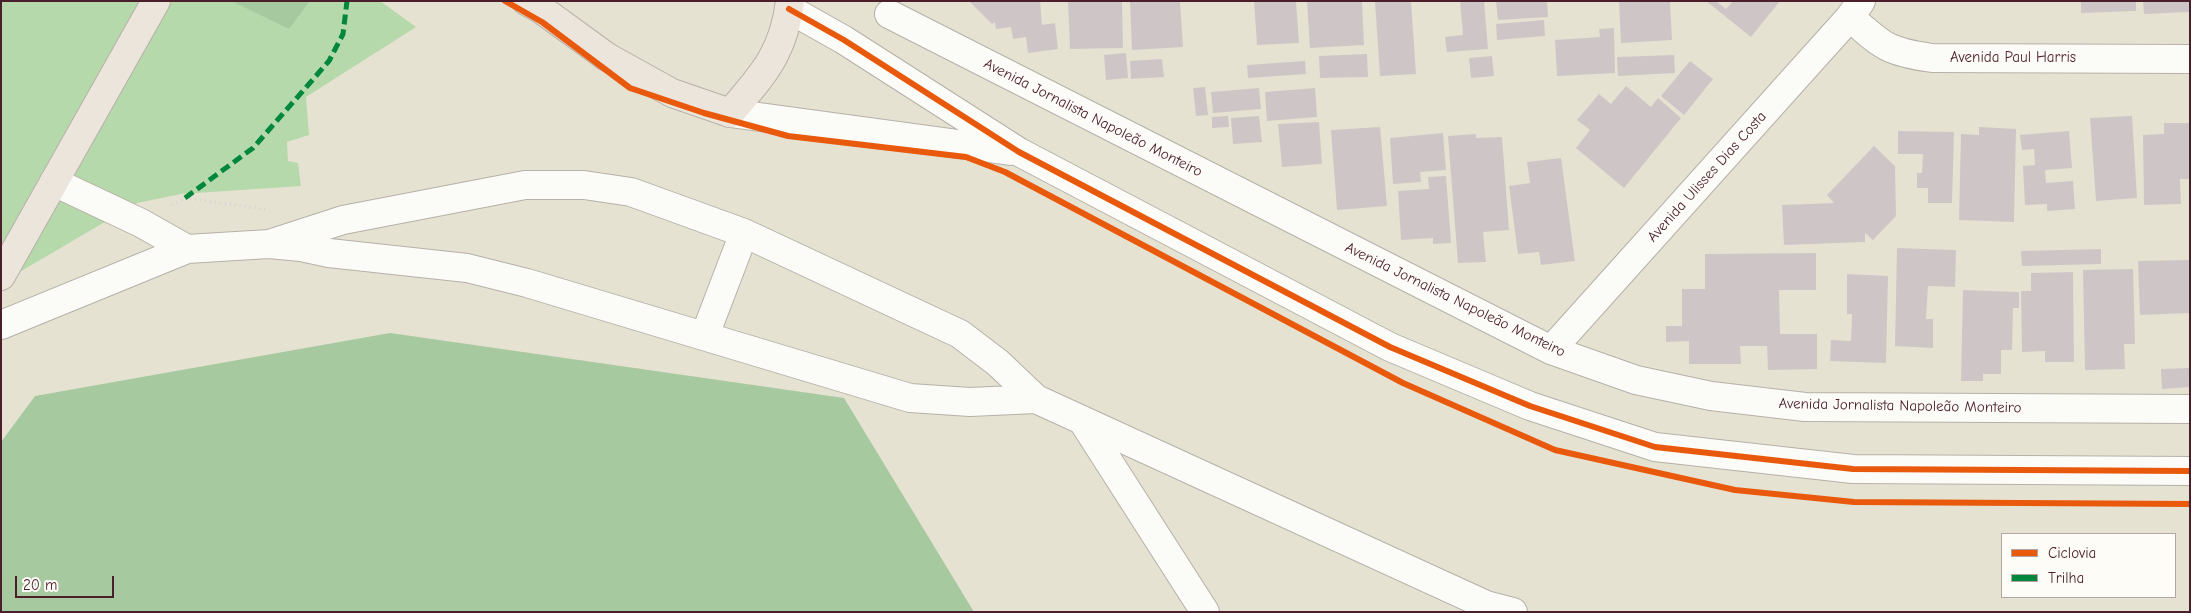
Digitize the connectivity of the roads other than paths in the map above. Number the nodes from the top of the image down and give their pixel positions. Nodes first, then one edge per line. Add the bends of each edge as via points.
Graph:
1 (176, 1) edge
2 (537, 4) edge
3 (786, 4) edge
4 (154, 8) edge
5 (1855, 9) edge
6 (889, 14) dead end
7 (2190, 59) edge
8 (730, 114) junction
9 (1019, 152) junction
10 (54, 182) junction
11 (744, 233) junction
12 (269, 244) junction
13 (187, 249) junction
14 (1, 276) edge
15 (1, 325) edge
16 (705, 335) junction
17 (1551, 350) junction
18 (1036, 399) junction
19 (2190, 409) edge
20 (1082, 420) junction
21 (2190, 471) edge
22 (1205, 612) edge
23 (1513, 612) edge

1 - 4 main road
2 - 8 main road via 607,57 672,93
3 - 8 main road via 781,45
3 - 9 street
4 - 10 main road
5 - 7 street, Avenida Paul Harris via 1878,43 1900,53 1932,58
5 - 17 street, Avenida Ulisses Dias Costa
6 - 17 street, Avenida Jornalista Napoleão Monteiro
8 - 9 street
9 - 21 street via 1390,347 1530,406 1655,447 1853,469
10 - 13 street via 141,223
10 - 14 main road
11 - 12 street via 631,192 584,184 525,185 343,220
11 - 16 street
11 - 18 street via 960,334 998,363
12 - 13 street
12 - 16 street via 467,268 527,282
13 - 15 street
16 - 18 street via 910,398 970,402
17 - 19 street, Avenida Jornalista Napoleão Monteiro via 1636,380 1711,396 1805,407
18 - 20 street
20 - 22 street
20 - 23 street via 1486,605

